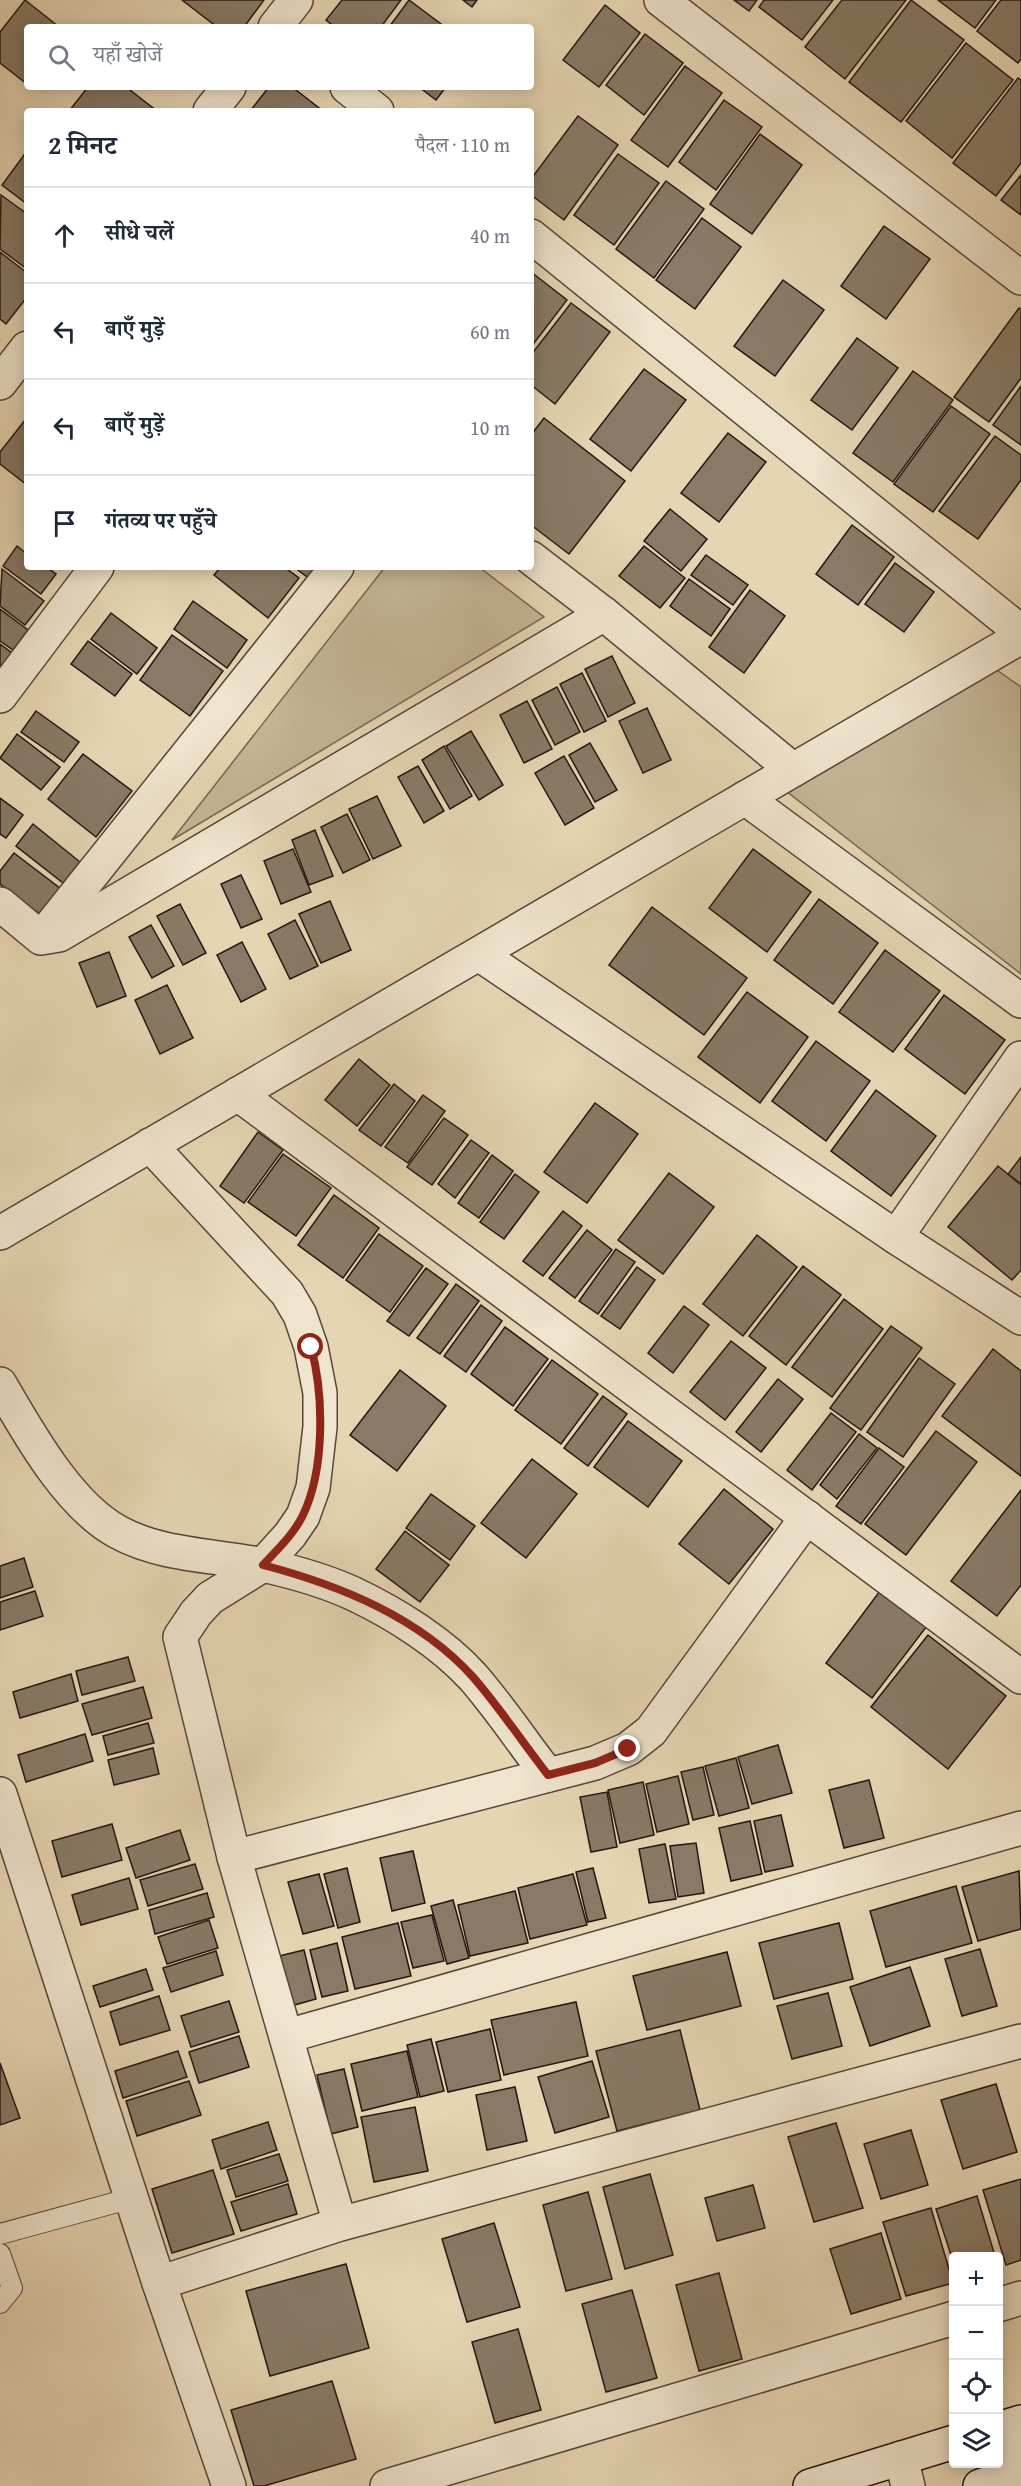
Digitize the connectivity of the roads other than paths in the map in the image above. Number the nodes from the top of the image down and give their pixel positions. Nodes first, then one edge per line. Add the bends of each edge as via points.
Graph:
1 (296, 0) edge
2 (661, 0) edge
3 (277, 24) edge
4 (227, 90) edge
5 (351, 90) edge
6 (212, 108) edge
7 (373, 108) edge
8 (534, 238) edge
9 (1021, 278) edge
10 (24, 352) edge
11 (0, 383) edge
12 (534, 560) edge
13 (95, 570) edge
14 (335, 570) edge
15 (604, 614) junction
16 (1021, 632) edge
17 (1021, 638) edge
18 (0, 696) edge
19 (793, 770) junction
20 (745, 798) junction
21 (0, 904) edge
22 (41, 938) junction
23 (479, 954) junction
24 (1021, 1001) edge
25 (1021, 1058) edge
26 (238, 1094) junction
27 (150, 1145) junction
28 (0, 1233) edge
29 (896, 1237) junction
30 (1021, 1318) edge
31 (0, 1384) edge
32 (807, 1517) junction
33 (263, 1565) junction
34 (1021, 1677) edge
35 (548, 1775) junction
36 (0, 1797) edge
37 (1021, 1828) edge
38 (234, 1857) junction
39 (287, 2036) junction
40 (1021, 2041) edge
41 (132, 2199) junction
42 (340, 2224) junction
43 (0, 2234) edge
44 (0, 2254) edge
45 (159, 2283) junction
46 (1021, 2298) edge
47 (0, 2303) edge
48 (1003, 2304) edge
49 (949, 2319) edge
50 (1008, 2426) edge
51 (949, 2445) edge
52 (904, 2472) edge
53 (1016, 2478) edge
54 (229, 2486) edge
55 (387, 2486) edge
56 (810, 2486) edge
57 (980, 2486) edge

1 - 3 street
2 - 9 street
4 - 6 street
5 - 7 street
8 - 16 street
10 - 11 street
12 - 15 street
13 - 18 street
14 - 22 street
15 - 19 street
15 - 22 street via 59,935
17 - 19 street
19 - 20 street
20 - 23 street
20 - 24 street
21 - 22 street
23 - 26 street
23 - 29 street
25 - 29 street
26 - 27 street
26 - 32 street
27 - 28 street
27 - 33 street via 287,1293 300,1315 314,1357 320,1427 312,1488 303,1516
29 - 30 street
31 - 33 street via 55,1472 97,1517 118,1533 193,1555
32 - 34 street
32 - 35 street via 651,1731 628,1749 595,1763
33 - 35 street via 354,1594 415,1629 472,1676
33 - 38 street via 210,1598 180,1637
35 - 38 street
36 - 41 street
37 - 39 street
38 - 39 street
39 - 42 street
40 - 42 street
41 - 43 lane
41 - 45 street
42 - 45 street
44 - 47 lane via 12,2288
45 - 54 street
46 - 48 street
49 - 55 street
50 - 53 street
51 - 52 street
52 - 56 street
53 - 57 street

